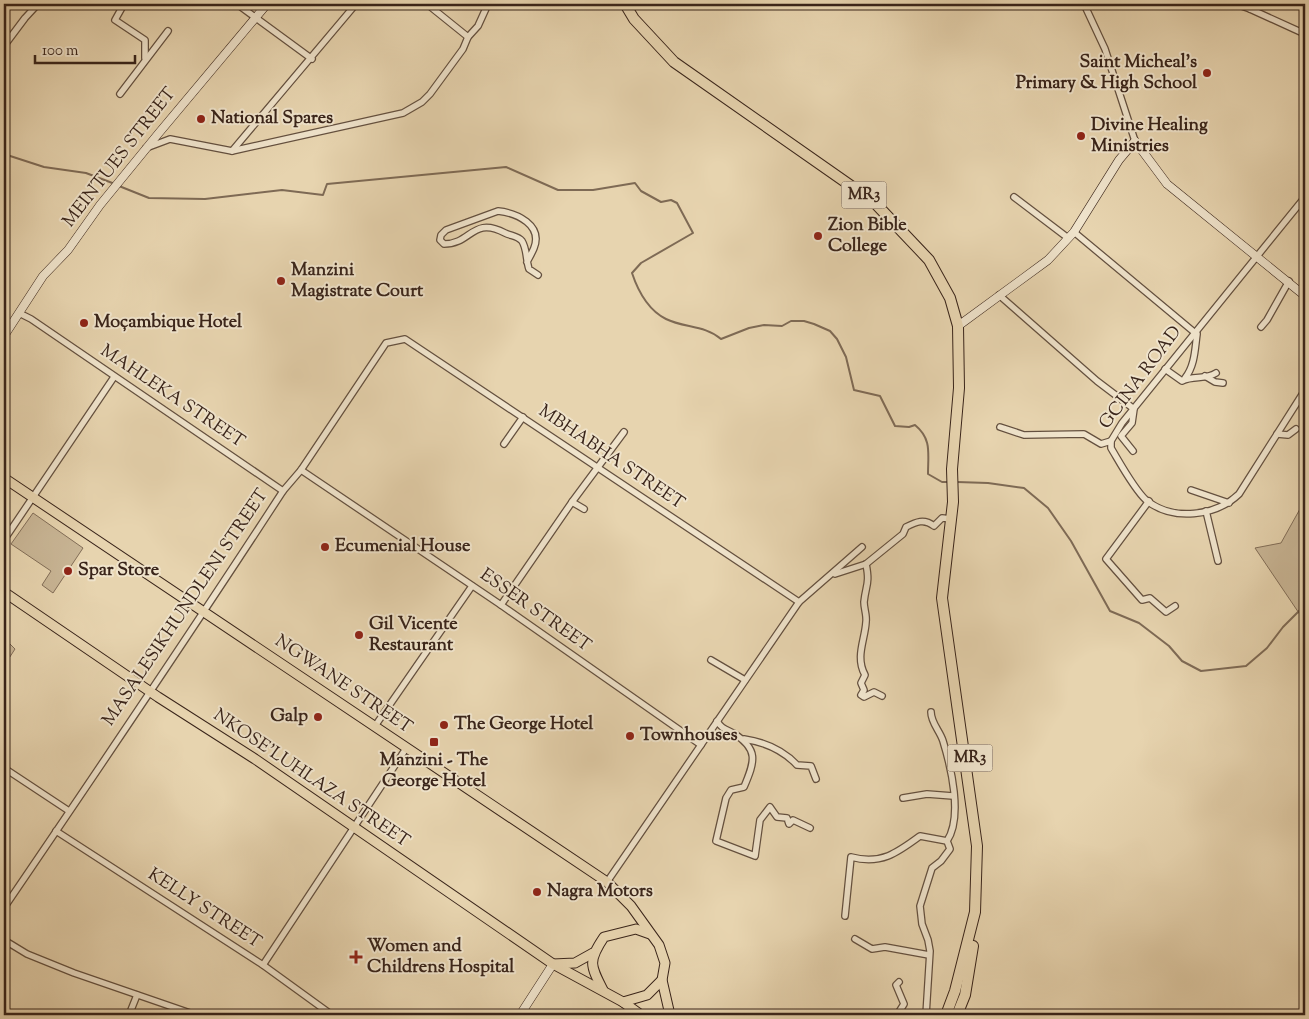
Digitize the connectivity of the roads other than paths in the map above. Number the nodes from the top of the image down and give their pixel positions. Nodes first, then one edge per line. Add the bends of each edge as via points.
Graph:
1 (38, 4) edge
2 (95, 4) edge
3 (115, 4) edge
4 (124, 4) edge
5 (237, 4) edge
6 (267, 4) edge
7 (356, 4) edge
8 (427, 4) edge
9 (488, 4) edge
10 (625, 4) edge
11 (632, 4) edge
12 (1084, 4) edge
13 (1236, 4) edge
14 (1256, 4) edge
15 (1250, 9) junction
16 (255, 17) junction
17 (168, 31) dead end
18 (1305, 34) edge
19 (468, 37) junction
20 (4, 46) edge
21 (145, 58) junction
22 (312, 59) junction
23 (120, 94) dead end
24 (1136, 142) junction
25 (146, 148) junction
26 (232, 151) junction
27 (1014, 197) dead end
28 (1305, 197) edge
29 (1074, 232) junction
30 (1068, 238) junction
31 (1258, 255) junction
32 (527, 262) junction
33 (538, 275) dead end
34 (1289, 282) junction
35 (999, 295) junction
36 (1305, 296) edge
37 (19, 313) junction
38 (960, 324) junction
39 (1260, 327) dead end
40 (1196, 333) junction
41 (4, 336) edge
42 (405, 339) joint
43 (1165, 369) junction
44 (1216, 373) dead end
45 (114, 376) junction
46 (1204, 376) junction
47 (1182, 381) junction
48 (1223, 383) dead end
49 (1305, 390) edge
50 (1303, 398) edge
51 (1134, 409) junction
52 (523, 417) junction
53 (1000, 427) dead end
54 (1296, 429) dead end
55 (624, 432) dead end
56 (1277, 434) junction
57 (1111, 441) junction
58 (504, 444) dead end
59 (1133, 451) dead end
60 (598, 468) junction
61 (301, 470) junction
62 (4, 478) edge
63 (283, 490) junction
64 (1190, 490) dead end
65 (32, 498) junction
66 (956, 501) junction
67 (1149, 501) junction
68 (572, 502) junction
69 (1229, 503) junction
70 (584, 509) dead end
71 (1206, 511) junction
72 (952, 519) junction
73 (4, 540) edge
74 (862, 547) dead end
75 (1218, 561) dead end
76 (866, 564) junction
77 (831, 575) junction
78 (472, 586) junction
79 (4, 592) edge
80 (799, 602) junction
81 (501, 605) junction
82 (1175, 606) dead end
83 (204, 612) junction
84 (711, 660) dead end
85 (745, 680) junction
86 (151, 692) junction
87 (882, 696) dead end
88 (931, 712) dead end
89 (717, 721) junction
90 (375, 726) junction
91 (742, 739) junction
92 (701, 745) junction
93 (407, 747) junction
94 (4, 768) edge
95 (816, 779) dead end
96 (954, 796) junction
97 (903, 798) dead end
98 (69, 811) junction
99 (353, 826) junction
100 (810, 828) dead end
101 (56, 831) junction
102 (947, 841) junction
103 (607, 882) junction
104 (4, 908) edge
105 (845, 916) dead end
106 (650, 934) junction
107 (4, 940) edge
108 (855, 940) dead end
109 (593, 954) junction
110 (930, 955) junction
111 (553, 964) junction
112 (263, 965) junction
113 (662, 980) junction
114 (899, 982) dead end
115 (603, 991) junction
116 (138, 995) junction
117 (624, 1002) junction
118 (130, 1015) edge
119 (196, 1015) edge
120 (332, 1015) edge
121 (520, 1015) edge
122 (641, 1015) edge
123 (670, 1015) edge
124 (897, 1015) edge
125 (926, 1015) edge
126 (946, 1015) edge
127 (957, 1015) edge

1 - 20 street
2 - 3 street
4 - 21 street via 115,20 145,40
5 - 16 street
6 - 16 street, MEINTUES STREET
7 - 22 street
8 - 19 street
9 - 19 street via 478,26
10 - 38 highway, MR3 via 634,19 674,62 874,202 929,260
11 - 38 highway, MR3 via 675,56 875,196 902,220 933,256 955,297
12 - 24 street via 1105,49
13 - 15 street
14 - 15 street
15 - 18 street
16 - 22 street
16 - 25 street, MEINTUES STREET
17 - 21 street
19 - 26 street via 463,50 430,94 408,111
21 - 23 street
22 - 26 street
24 - 29 street via 1119,160
24 - 31 street via 1167,184
25 - 26 street via 170,140
25 - 37 street, MEINTUES STREET via 68,250 43,276
27 - 30 street
28 - 31 street, GCINA ROAD
29 - 30 street
29 - 40 street
30 - 35 street via 1048,260
31 - 34 street
31 - 40 street, GCINA ROAD
32 - 32 street via 524,245 519,238 492,226 484,226 450,244 444,244 440,240 441,235 446,230 498,211 506,212 532,225 536,233 535,247
32 - 33 street via 529,269
34 - 36 street
34 - 39 street
35 - 38 street
35 - 51 street via 1096,381
37 - 41 street, MEINTUES STREET
37 - 45 street, MAHLEKA STREET
38 - 66 highway, MR3 via 954,469
40 - 43 street, GCINA ROAD
40 - 47 street via 1196,352 1189,374
42 - 52 street, MBHABHA STREET
42 - 61 street, MASALESIKHUNDLENI STREET via 386,343
43 - 47 street
43 - 51 street, GCINA ROAD
44 - 46 street
45 - 63 street, MAHLEKA STREET
45 - 65 street
46 - 47 street
46 - 48 street
49 - 50 street, GCINA ROAD
50 - 56 street, GCINA ROAD
51 - 57 street, GCINA ROAD
51 - 59 street via 1132,423 1121,436
52 - 58 street
52 - 60 street, MBHABHA STREET
53 - 57 street via 1024,435 1084,434 1100,444
54 - 56 street via 1288,435
55 - 60 street
56 - 69 street, GCINA ROAD via 1240,494
57 - 67 street, GCINA ROAD via 1111,448
60 - 68 street
60 - 80 street, MBHABHA STREET
61 - 63 street, MASALESIKHUNDLENI STREET
61 - 78 street, ESSER STREET
62 - 65 main road, NGWANE STREET
63 - 83 street, MASALESIKHUNDLENI STREET
64 - 69 street
65 - 73 street
65 - 83 main road, NGWANE STREET
66 - 72 highway, MR3
66 - 127 highway, MR3 via 956,537 947,597 981,847 980,912 965,995
67 - 71 street, GCINA ROAD via 1179,514
67 - 82 street via 1106,559 1142,600 1150,598 1166,612
68 - 70 street
68 - 81 street
69 - 71 street, GCINA ROAD
71 - 75 street
72 - 76 street via 942,518 934,526 923,521 906,527 903,534
72 - 126 highway, MR3 via 942,598 978,846 975,912
74 - 77 street
76 - 77 street
76 - 87 street via 870,582 864,604 867,619 860,655 865,674 861,695 865,699 874,692
77 - 80 street
78 - 81 street, ESSER STREET
78 - 90 street
79 - 86 main road, NKOSE'LUHLAZA STREET
80 - 85 street
81 - 92 street, ESSER STREET
83 - 86 street, MASALESIKHUNDLENI STREET
83 - 90 main road, NGWANE STREET
84 - 85 street
85 - 89 street
86 - 98 street, MASALESIKHUNDLENI STREET
86 - 99 main road, NKOSE'LUHLAZA STREET
88 - 96 street via 943,740
89 - 91 street via 721,728
89 - 92 street
90 - 93 main road, NGWANE STREET
91 - 95 street via 754,740 786,753 797,765 811,766
91 - 100 street via 752,750 753,760 744,787 731,790 726,798 716,840 755,856 760,820 770,807 777,817 787,818 789,824 793,820
92 - 103 street
93 - 99 street
93 - 103 main road, NGWANE STREET
94 - 98 street
96 - 97 street via 927,794
96 - 102 street via 955,822
98 - 101 street, MASALESIKHUNDLENI STREET
99 - 111 main road, NKOSE'LUHLAZA STREET
99 - 112 street
101 - 104 street, MASALESIKHUNDLENI STREET
101 - 112 street, KELLY STREET
102 - 105 street via 920,836 892,855 867,861 851,857
102 - 110 street via 950,849 932,868 920,906
103 - 106 main road, NGWANE STREET via 631,906
106 - 109 main road via 636,929 616,932 604,937
106 - 113 main road via 659,945 665,963
107 - 116 street via 27,954
108 - 110 street via 872,949 885,947
109 - 111 main road via 575,963
109 - 115 main road via 593,970
110 - 125 street
111 - 115 main road, NKOSE'LUHLAZA STREET
111 - 121 street
112 - 120 street, KELLY STREET
113 - 117 main road via 647,995
113 - 123 main road
114 - 124 street via 896,985 904,1004
115 - 117 main road
116 - 118 street
116 - 119 street
117 - 122 main road

